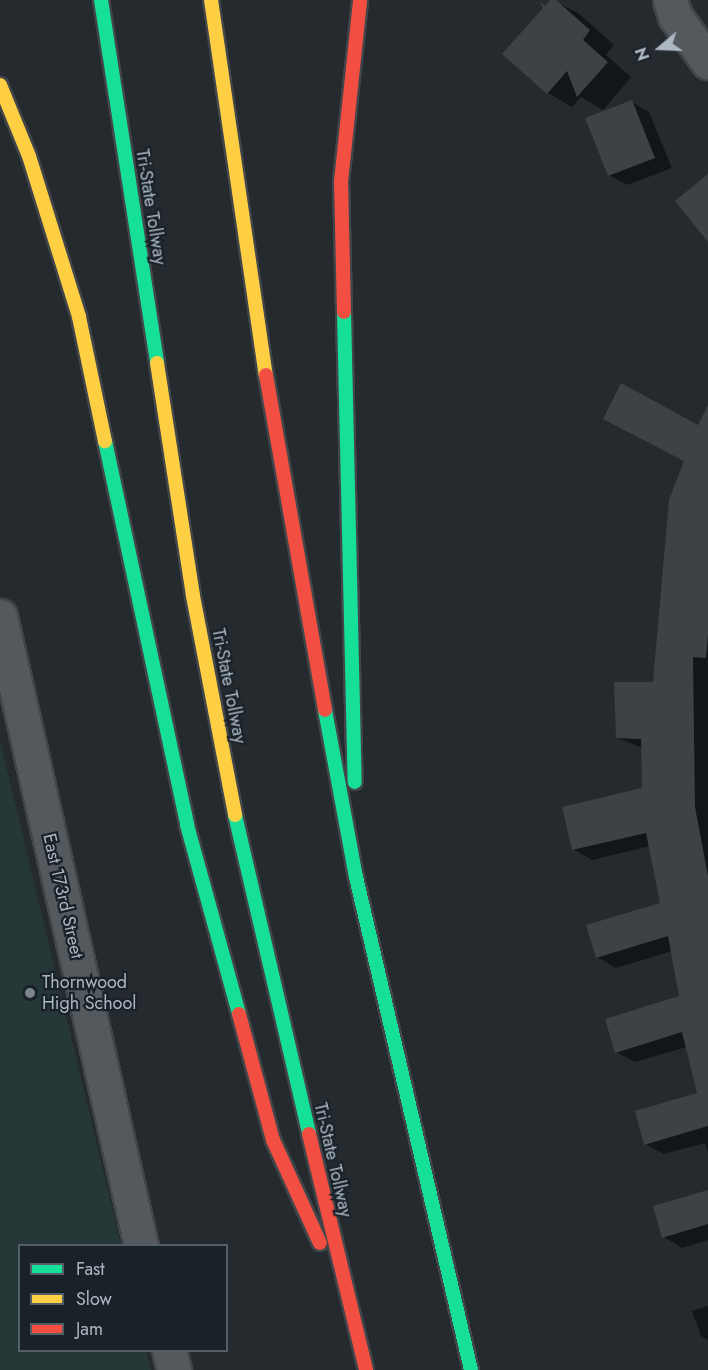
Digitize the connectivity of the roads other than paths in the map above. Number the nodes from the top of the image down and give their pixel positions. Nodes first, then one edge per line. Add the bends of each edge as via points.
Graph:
1 (101, 0) edge
2 (211, 0) edge
3 (360, 0) edge
4 (670, 0) edge
5 (708, 62) edge
6 (0, 85) edge
7 (0, 616) edge
8 (356, 877) junction
9 (141, 1244) edge
10 (352, 1315) junction
11 (170, 1352) edge
12 (174, 1370) edge
13 (366, 1370) edge
14 (471, 1370) edge

1 - 10 highway, Tri-State Tollway via 193,596 245,867
2 - 8 highway via 273,425
3 - 8 highway via 341,182
4 - 5 street via 675,16
6 - 10 highway via 36,176 79,317 187,825 273,1140
7 - 9 street, East 173rd Street
8 - 14 highway
10 - 13 highway, Tri-State Tollway
11 - 12 street

